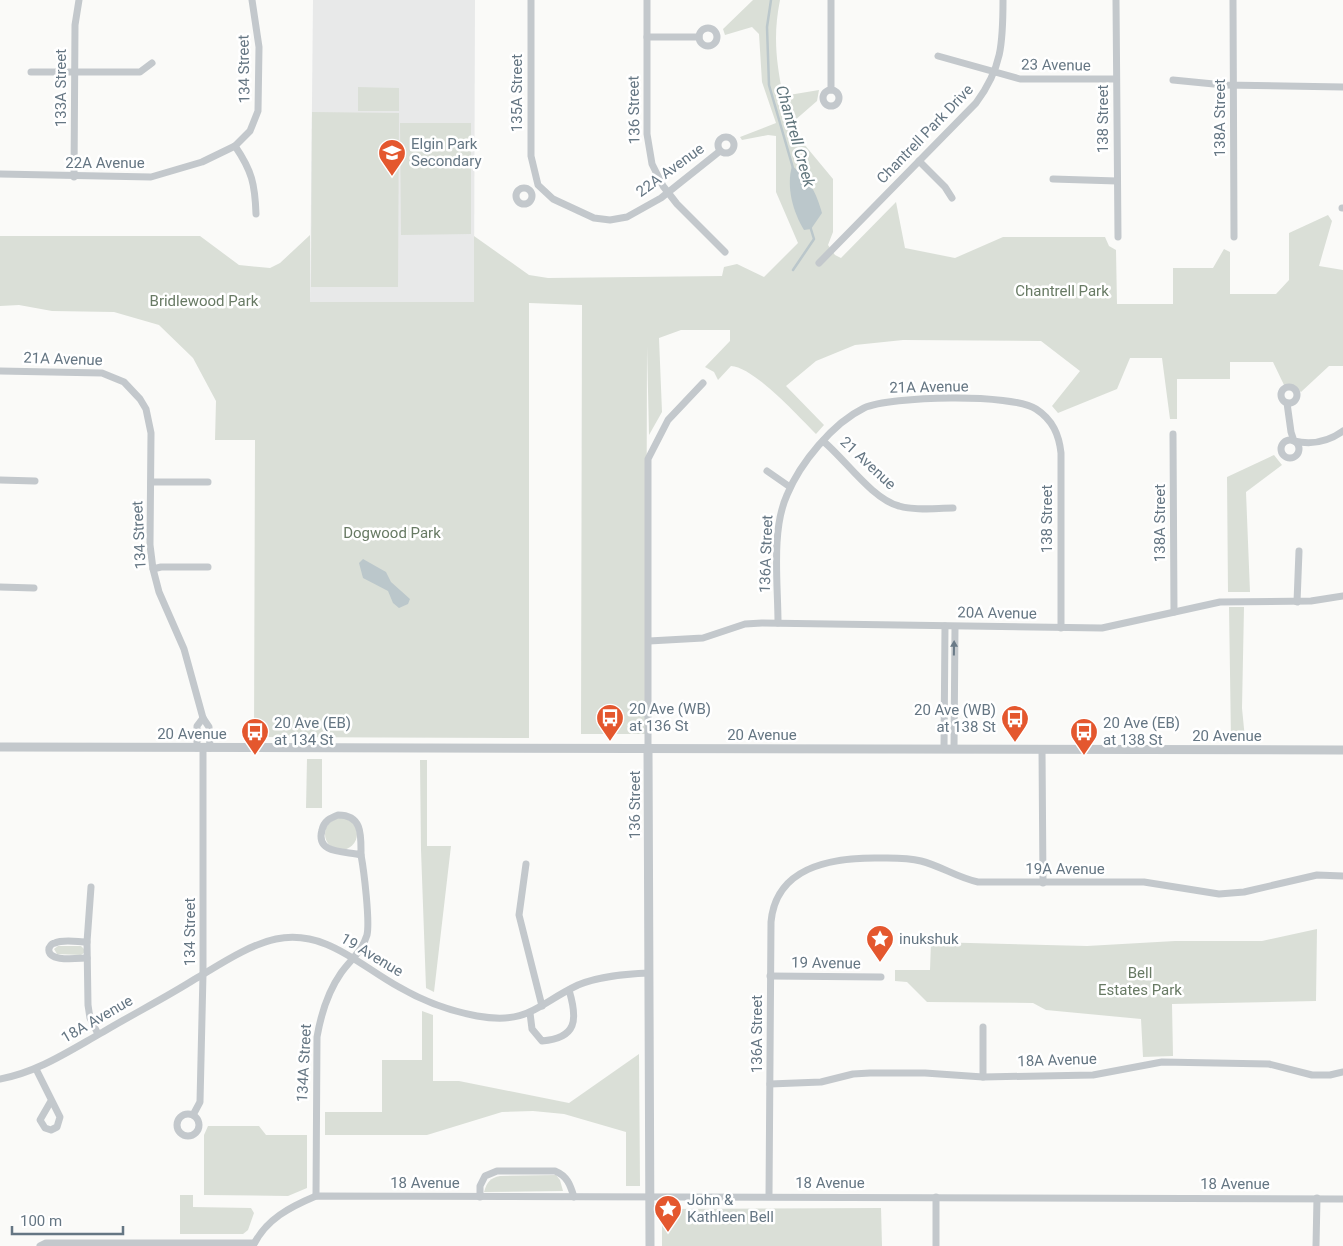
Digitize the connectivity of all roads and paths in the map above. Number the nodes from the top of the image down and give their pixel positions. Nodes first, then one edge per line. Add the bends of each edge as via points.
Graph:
1 (79, 0) edge
2 (252, 0) edge
3 (531, 0) edge
4 (648, 0) edge
5 (831, 0) edge
6 (1003, 0) edge
7 (1116, 0) edge
8 (1233, 0) edge
9 (647, 37) junction
10 (699, 37) dead end
11 (938, 56) dead end
12 (152, 64) dead end
13 (31, 72) dead end
14 (76, 72) junction
15 (996, 72) junction
16 (1116, 80) junction
17 (1173, 80) dead end
18 (1233, 85) junction
19 (1343, 87) edge
20 (831, 90) dead end
21 (235, 146) junction
22 (720, 151) dead end
23 (919, 161) junction
24 (0, 174) edge
25 (74, 176) junction
26 (1052, 180) dead end
27 (1117, 181) junction
28 (538, 185) junction
29 (530, 191) dead end
30 (668, 192) junction
31 (952, 198) dead end
32 (256, 214) dead end
33 (1118, 237) dead end
34 (1234, 237) dead end
35 (725, 252) dead end
36 (819, 263) dead end
37 (0, 371) edge
38 (124, 382) joint
39 (703, 383) dead end
40 (1287, 403) dead end
41 (1044, 415) joint
42 (1343, 431) edge
43 (1173, 434) dead end
44 (823, 441) junction
45 (767, 471) dead end
46 (0, 480) edge
47 (34, 481) dead end
48 (150, 482) junction
49 (208, 482) dead end
50 (790, 487) junction
51 (953, 508) dead end
52 (1299, 551) dead end
53 (208, 567) dead end
54 (153, 569) junction
55 (0, 587) edge
56 (34, 588) dead end
57 (1343, 596) edge
58 (1297, 602) junction
59 (1174, 612) junction
60 (778, 623) junction
61 (945, 626) junction
62 (955, 627) junction
63 (1061, 628) junction
64 (649, 641) junction
65 (945, 677) junction
66 (954, 677) junction
67 (203, 718) junction
68 (0, 747) edge
69 (203, 748) junction
70 (648, 748) junction
71 (944, 749) junction
72 (954, 749) junction
73 (1042, 749) junction
74 (1343, 750) edge
75 (361, 855) junction
76 (526, 864) dead end
77 (1343, 876) edge
78 (792, 878) joint
79 (1043, 883) junction
80 (90, 888) dead end
81 (87, 942) junction
82 (87, 958) junction
83 (355, 958) junction
84 (649, 973) junction
85 (203, 974) junction
86 (770, 976) junction
87 (881, 977) dead end
88 (569, 990) junction
89 (542, 1006) junction
90 (530, 1013) junction
91 (983, 1027) dead end
92 (98, 1034) junction
93 (36, 1069) junction
94 (1343, 1072) edge
95 (982, 1077) junction
96 (0, 1078) edge
97 (770, 1084) junction
98 (51, 1101) dead end
99 (193, 1115) dead end
100 (316, 1196) junction
101 (649, 1196) junction
102 (769, 1196) junction
103 (480, 1197) junction
104 (574, 1197) junction
105 (936, 1197) junction
106 (1316, 1198) junction
107 (1343, 1198) edge
108 (131, 1245) edge
109 (254, 1245) edge
110 (40, 1246) edge
111 (650, 1246) edge
112 (936, 1246) edge
113 (1316, 1246) edge

1 - 14 street, 133A Street via 75,24
2 - 21 street, 134 Street via 259,47 258,111 250,131
3 - 28 street, 135A Street via 531,156
4 - 9 street, 136 Street
5 - 20 street
6 - 15 street, Chantrell Park Drive via 1003,37
7 - 16 street, 138 Street
8 - 18 street, 138A Street
9 - 10 street
9 - 30 street, 136 Street via 648,144 656,174
11 - 15 street, 23 Avenue
12 - 14 street via 140,72
13 - 14 street
14 - 25 street, 133A Street
15 - 16 street, 23 Avenue via 1020,79
15 - 23 street, Chantrell Park Drive via 976,103
16 - 27 street, 138 Street
17 - 18 street
18 - 19 street
18 - 34 street, 138A Street
21 - 25 street, 22A Avenue via 202,162 151,177
21 - 32 street via 254,181
22 - 30 street, 22A Avenue
23 - 31 street
23 - 36 street, Chantrell Park Drive
24 - 25 street, 22A Avenue
26 - 27 street
27 - 33 street, 138 Street
28 - 29 street
28 - 30 street, 22A Avenue via 553,199 594,218 610,220 627,217
30 - 35 street, 136 Street
37 - 38 street, 21A Avenue via 90,371
38 - 48 street, 134 Street via 140,398 150,421
39 - 64 street, 136 Street via 668,420 648,459
40 - 42 street via 1294,441 1323,441
41 - 44 street, 21A Avenue via 1027,404 1007,400 888,401 855,413
41 - 63 street, 138 Street via 1059,438 1061,453
43 - 59 street, 138A Street
44 - 50 street, 136A Street
44 - 51 street, 21 Avenue via 876,492 894,504 914,508
45 - 50 street
46 - 47 street
48 - 49 street
48 - 54 street, 134 Street
50 - 60 street, 136A Street via 779,524
52 - 58 street
53 - 54 street
54 - 67 street, 134 Street via 159,592 184,649
55 - 56 street
57 - 58 street, 20A Avenue
58 - 59 street, 20A Avenue via 1220,602
59 - 63 street, 20A Avenue via 1111,627
60 - 61 street, 20A Avenue
60 - 64 street, 20A Avenue via 745,624 698,639
61 - 62 street, 20A Avenue
61 - 65 street
62 - 63 street, 20A Avenue
66 -> 62 street
64 - 70 street, 136 Street
65 - 66 street
65 - 71 street
66 - 72 street
67 - 69 street, 134 Street via 208,727
67 - 69 street, 134 Street via 197,726
68 - 69 street, 20 Avenue
69 - 70 street, 20 Avenue
69 - 85 street, 134 Street
70 - 71 street, 20 Avenue
70 - 84 street, 136 Street
71 - 72 street, 20 Avenue
72 - 73 street, 20 Avenue
73 - 74 street, 20 Avenue
73 - 79 street
75 - 75 street, 134A Street via 358,822 346,815 338,815 326,822 321,833 328,849
75 - 83 street, 134A Street via 365,873 367,934
76 - 89 street via 519,915
77 - 79 street, 19A Avenue via 1317,875 1244,892 1219,894 1144,882
78 - 79 street, 19A Avenue via 810,868 840,860 899,858 923,861 966,880
78 - 86 street, 136A Street via 779,893 772,912
80 - 81 street
81 - 82 street
81 - 82 street via 55,942 49,951 56,959
82 - 92 street via 90,1018
83 - 85 street, 19 Avenue via 313,939 292,936 256,946
83 - 90 street, 19 Avenue via 402,989 454,1010 496,1019
83 - 100 street, 134A Street via 333,987 320,1019 317,1037
84 - 88 street, 19 Avenue via 599,979
84 - 101 street, 136 Street
85 - 92 street, 18A Avenue
85 - 99 street, 134 Street via 200,1102
86 - 87 street, 19 Avenue
86 - 97 street, 136A Street
88 - 89 street, 19 Avenue
88 - 90 street via 575,1009 574,1021 567,1034 556,1040 542,1041 532,1029
89 - 90 street, 19 Avenue
91 - 95 street
92 - 93 street, 18A Avenue
93 - 96 street, 18A Avenue
93 - 98 street
94 - 95 street, 18A Avenue via 1312,1075 1269,1064 1162,1062 1093,1075
95 - 97 street, 18A Avenue via 870,1072 821,1082
97 - 102 street, 136A Street
100 - 103 street, 18 Avenue
100 - 109 street via 285,1210 270,1222
101 - 102 street, 18 Avenue
101 - 104 street, 18 Avenue
101 - 111 street, 136 Street
102 - 105 street, 18 Avenue
103 - 104 street, 18 Avenue
103 - 104 street via 480,1186 485,1176 497,1171 555,1171 563,1174
105 - 106 street, 18 Avenue
105 - 112 street
106 - 107 street, 18 Avenue
106 - 113 street
108 - 109 street
108 - 110 street via 46,1243

